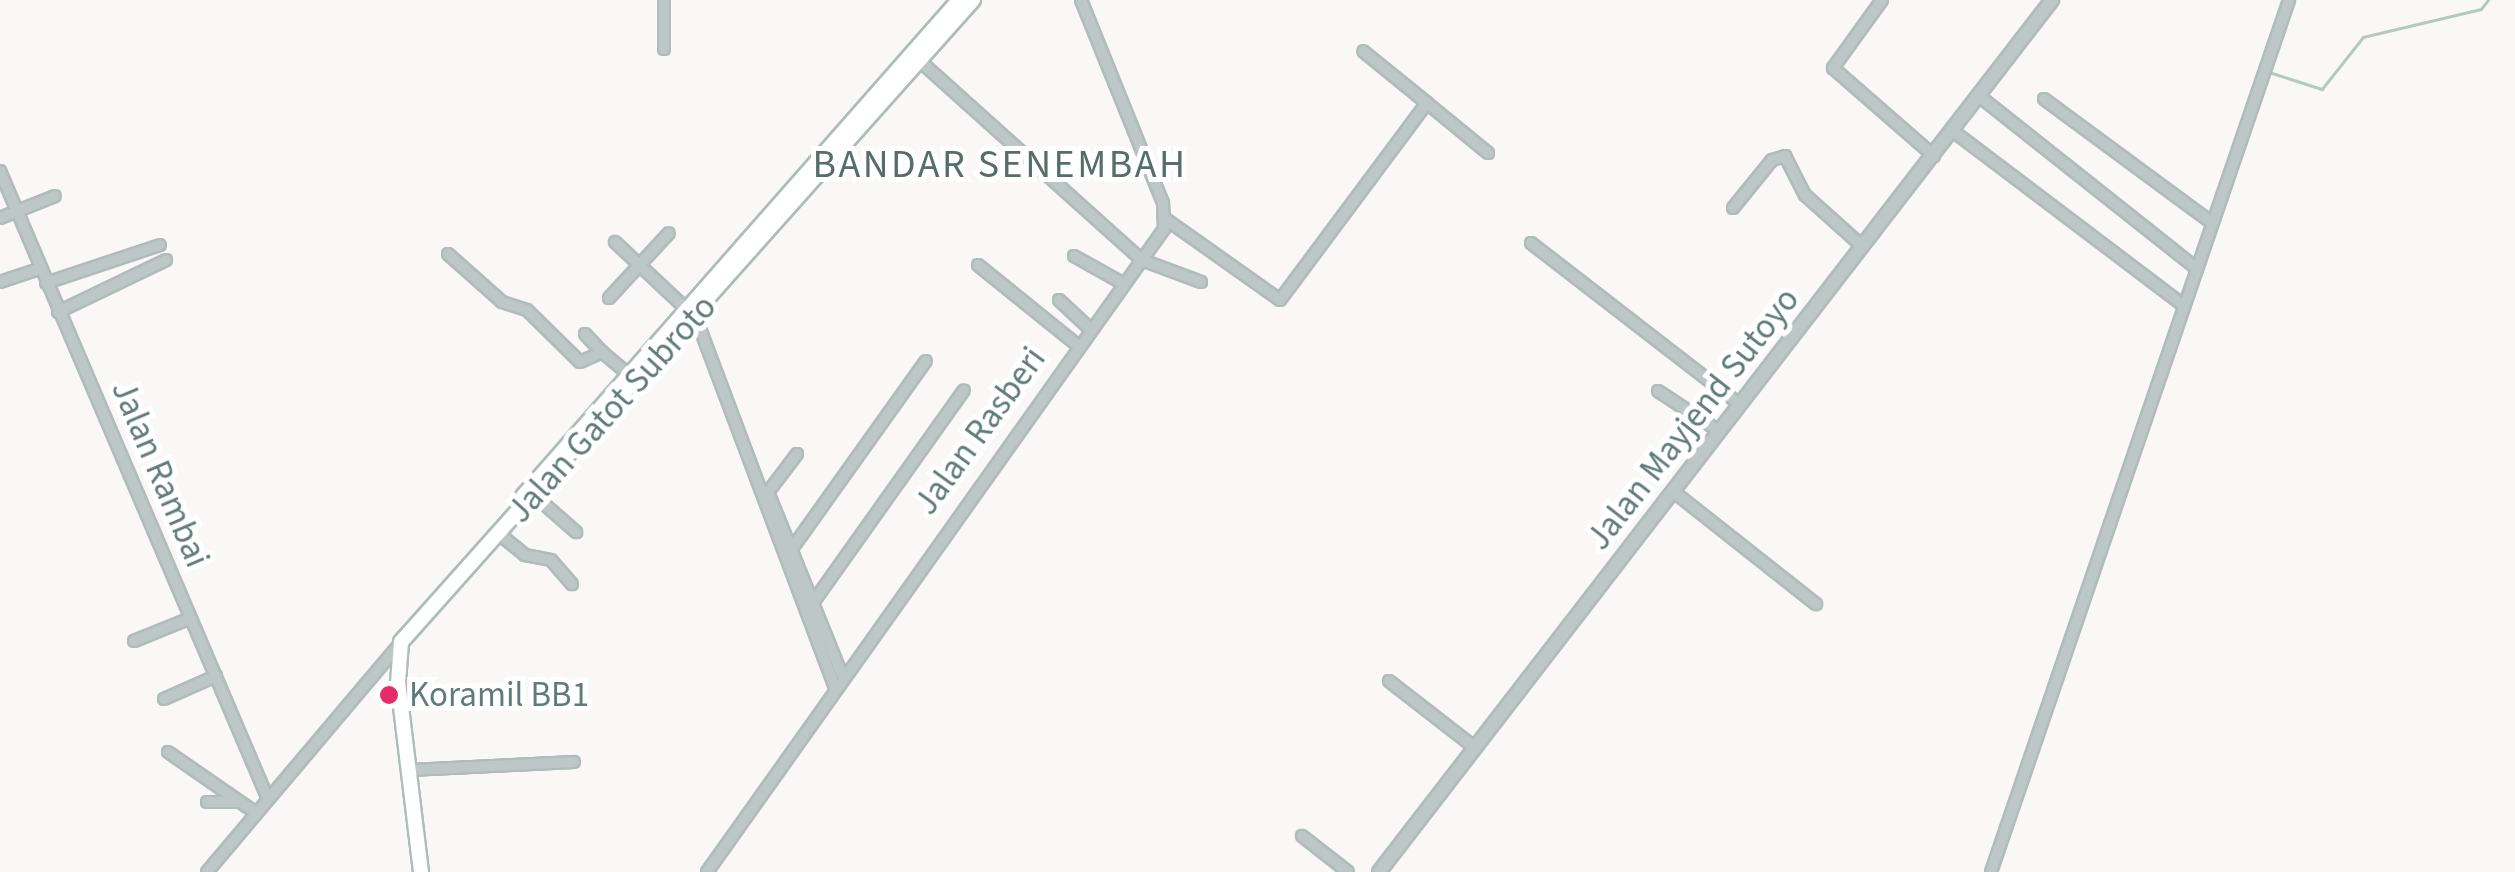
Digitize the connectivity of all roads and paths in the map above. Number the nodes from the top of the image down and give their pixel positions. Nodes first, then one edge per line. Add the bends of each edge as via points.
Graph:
1 (664, 0) edge
2 (973, 0) edge
3 (1081, 0) edge
4 (1882, 0) edge
5 (2288, 0) edge
6 (2051, 1) edge
7 (950, 3) edge
8 (664, 49) dead end
9 (1363, 50) dead end
10 (920, 61) junction
11 (1979, 96) junction
12 (2044, 99) dead end
13 (1427, 104) junction
14 (1953, 130) junction
15 (1488, 153) dead end
16 (1934, 156) junction
17 (0, 172) edge
18 (55, 196) dead end
19 (1733, 208) dead end
20 (15, 211) junction
21 (0, 218) edge
22 (1167, 220) junction
23 (2212, 223) junction
24 (669, 233) dead end
25 (615, 242) dead end
26 (1530, 243) dead end
27 (160, 245) dead end
28 (1862, 246) junction
29 (448, 254) dead end
30 (1074, 256) dead end
31 (166, 260) dead end
32 (1142, 260) junction
33 (978, 265) dead end
34 (640, 268) junction
35 (2196, 268) junction
36 (39, 269) junction
37 (0, 282) edge
38 (1200, 282) dead end
39 (46, 283) junction
40 (1124, 284) junction
41 (609, 298) dead end
42 (1059, 300) dead end
43 (2184, 306) junction
44 (58, 312) junction
45 (693, 313) junction
46 (1088, 326) junction
47 (585, 334) dead end
48 (1076, 344) junction
49 (602, 352) junction
50 (926, 361) dead end
51 (628, 375) junction
52 (964, 390) dead end
53 (1658, 391) dead end
54 (1740, 404) junction
55 (1719, 431) junction
56 (796, 454) dead end
57 (1674, 492) junction
58 (535, 496) junction
59 (500, 532) junction
60 (576, 532) dead end
61 (791, 550) junction
62 (572, 584) dead end
63 (812, 604) junction
64 (1816, 604) dead end
65 (192, 618) junction
66 (134, 641) dead end
67 (401, 642) junction
68 (842, 675) junction
69 (216, 676) junction
70 (1389, 681) dead end
71 (835, 687) junction
72 (164, 700) dead end
73 (1474, 748) junction
74 (168, 752) dead end
75 (574, 762) dead end
76 (410, 770) junction
77 (268, 800) junction
78 (207, 802) dead end
79 (237, 802) junction
80 (256, 814) junction
81 (1302, 836) dead end
82 (1382, 871) edge
83 (207, 872) edge
84 (421, 872) edge
85 (707, 872) edge
86 (1348, 872) edge
87 (1991, 872) edge

1 - 8 street
2 - 10 main road, Jalan Gatot Subroto
3 - 22 street
4 - 16 street via 1833,68
5 - 23 street
6 - 11 street, Jalan Mayjend Sutoyo
7 - 45 main road
9 - 13 street
10 - 32 street
10 - 45 main road, Jalan Gatot Subroto
11 - 14 street, Jalan Mayjend Sutoyo
11 - 35 street
12 - 23 street
13 - 15 street
13 - 22 street via 1280,300
14 - 16 street, Jalan Mayjend Sutoyo
14 - 43 street
16 - 28 street, Jalan Mayjend Sutoyo
17 - 20 street, Jalan Rambai
18 - 20 street
19 - 28 street via 1772,160 1786,156 1805,195
20 - 21 street
20 - 36 street, Jalan Rambai
22 - 32 street, Jalan Rasberi
23 - 35 street
24 - 34 street
25 - 34 street
26 - 54 street
27 - 39 street
28 - 54 street, Jalan Mayjend Sutoyo
29 - 49 street via 502,302 532,314 580,362
30 - 40 street
31 - 44 street
32 - 38 street
32 - 40 street, Jalan Rasberi
33 - 48 street
34 - 41 street
34 - 45 street
35 - 43 street
36 - 37 street
36 - 39 street, Jalan Rambai
39 - 44 street, Jalan Rambai
40 - 46 street, Jalan Rasberi
42 - 46 street
43 - 87 street
44 - 65 street, Jalan Rambai
45 - 51 main road
45 - 58 main road, Jalan Gatot Subroto
45 - 71 street
46 - 48 street, Jalan Rasberi
47 - 49 street
48 - 68 street, Jalan Rasberi
49 - 51 street
50 - 61 street
51 - 59 main road
52 - 63 street
53 - 55 street
54 - 55 street, Jalan Mayjend Sutoyo
55 - 57 street, Jalan Mayjend Sutoyo
56 - 61 street via 768,492
57 - 64 street
57 - 73 street, Jalan Mayjend Sutoyo
58 - 59 main road, Jalan Gatot Subroto
58 - 60 street
59 - 62 street via 525,555 551,560
59 - 67 main road, Jalan Gatot Subroto
61 - 63 street
63 - 68 street
65 - 66 street
65 - 69 street, Jalan Rambai
67 - 76 main road
67 - 77 street
68 - 71 street, Jalan Rasberi
69 - 72 street
69 - 77 street, Jalan Rambai
70 - 73 street
71 - 85 street, Jalan Rasberi
73 - 82 street, Jalan Mayjend Sutoyo
74 - 79 street
75 - 76 street
76 - 84 main road
77 - 80 street
78 - 79 street
79 - 80 street
80 - 83 street
81 - 86 street

